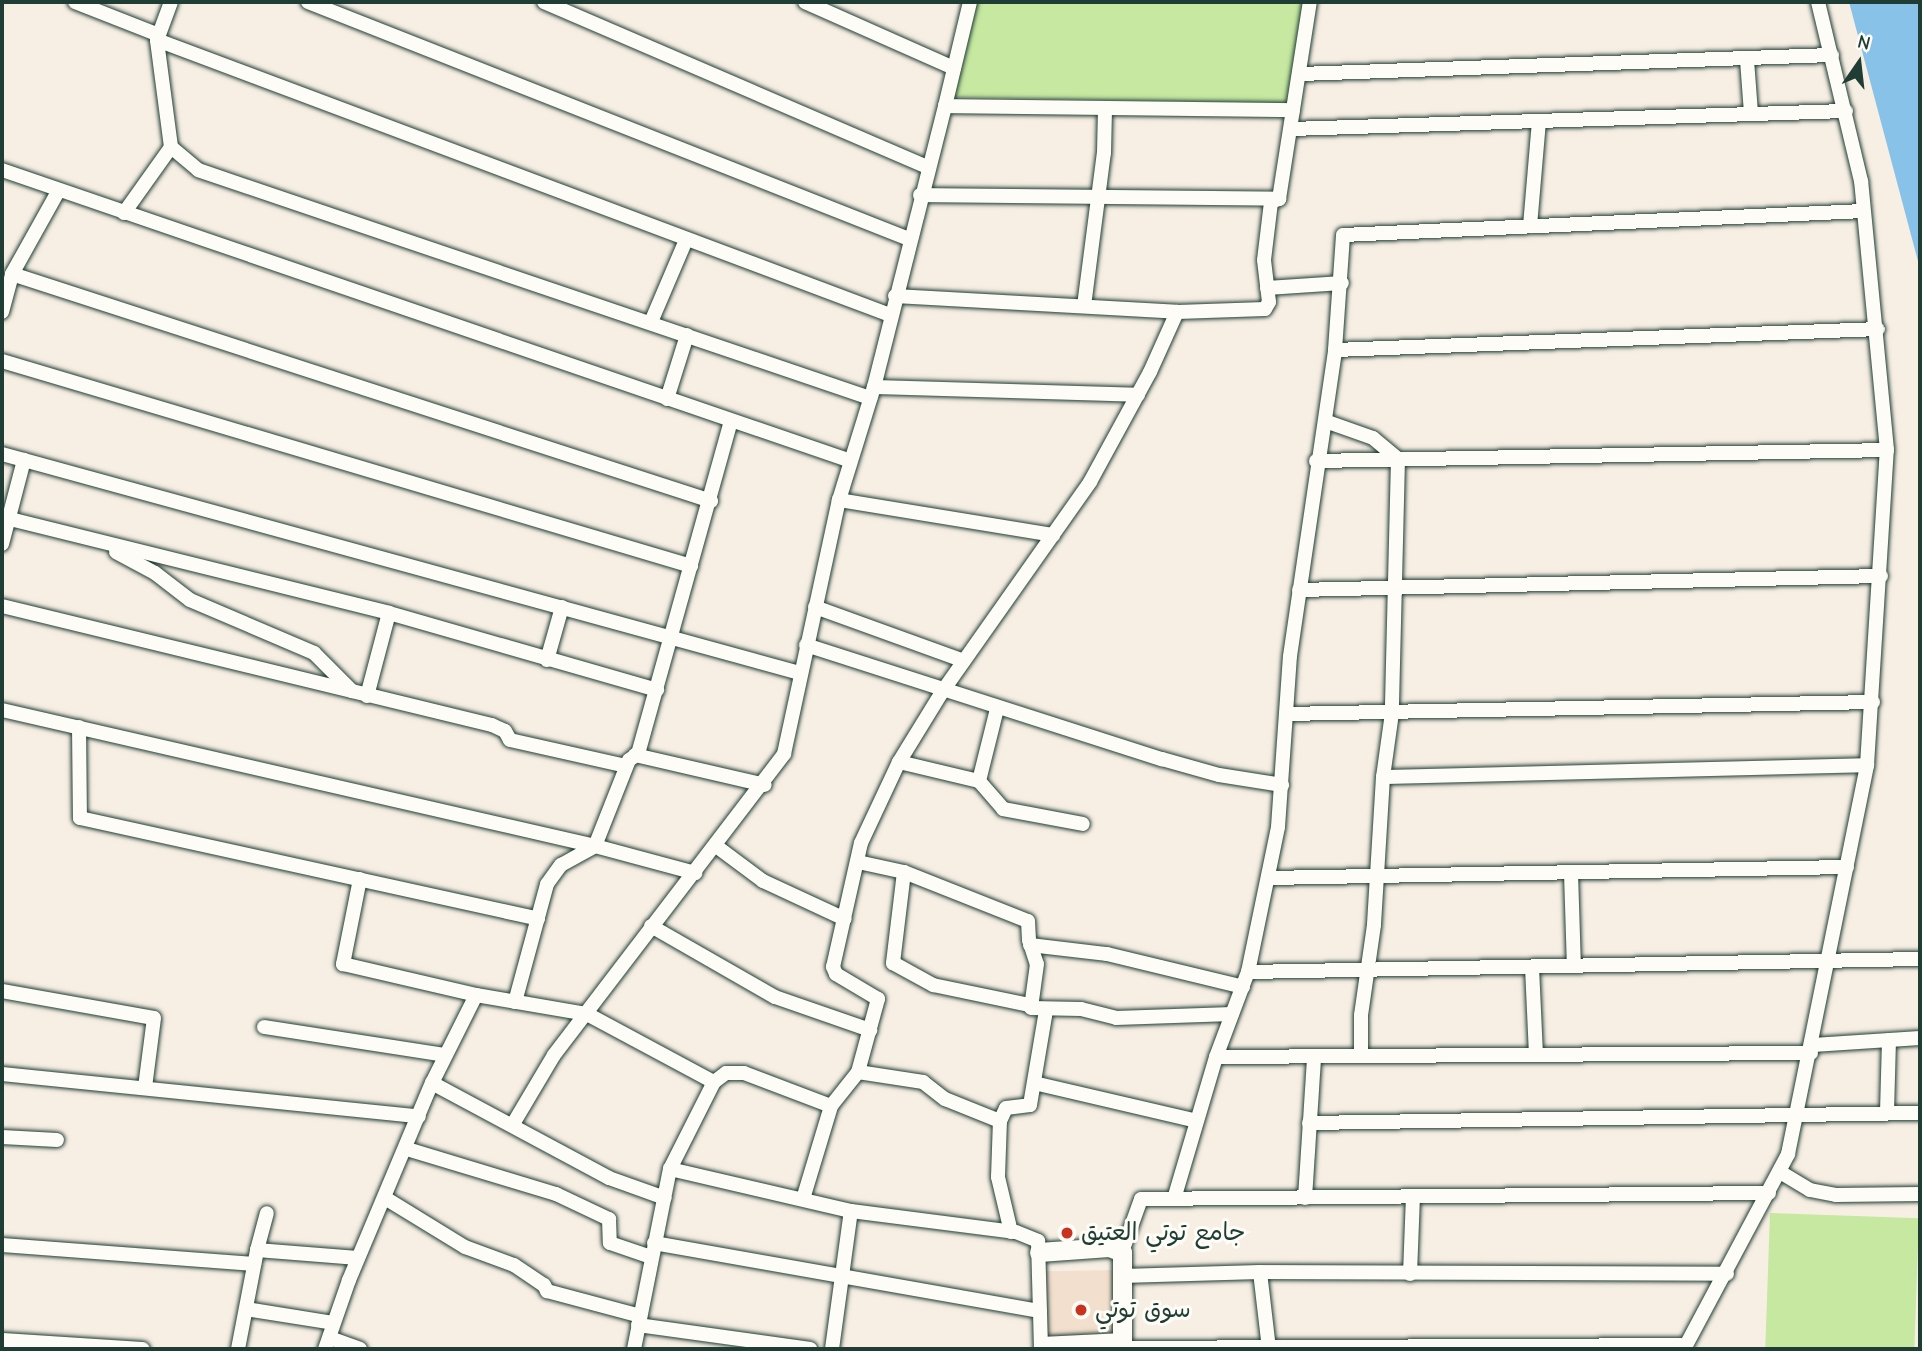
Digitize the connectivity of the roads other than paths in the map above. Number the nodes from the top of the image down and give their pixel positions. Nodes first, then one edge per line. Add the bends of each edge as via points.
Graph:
1 (75, 2) edge
2 (171, 2) edge
3 (307, 2) edge
4 (544, 2) edge
5 (804, 2) edge
6 (970, 2) edge
7 (1310, 2) edge
8 (1818, 2) edge
9 (158, 38) junction
10 (1832, 55) junction
11 (1747, 60) junction
12 (954, 68) junction
13 (1300, 74) junction
14 (945, 106) junction
15 (1105, 109) junction
16 (1293, 110) junction
17 (1846, 111) junction
18 (1751, 113) junction
19 (1539, 121) junction
20 (1291, 129) junction
21 (171, 147) junction
22 (927, 167) junction
23 (2, 170) edge
24 (60, 190) junction
25 (920, 194) junction
26 (1098, 197) junction
27 (1279, 199) junction
28 (1863, 211) junction
29 (124, 213) junction
30 (1530, 226) junction
31 (909, 239) junction
32 (686, 240) junction
33 (12, 274) junction
34 (1342, 283) junction
35 (1267, 288) junction
36 (895, 296) junction
37 (1084, 306) junction
38 (2, 312) edge
39 (1177, 312) junction
40 (890, 315) junction
41 (650, 322) junction
42 (1878, 329) junction
43 (687, 335) junction
44 (1335, 350) junction
45 (2, 361) edge
46 (872, 393) junction
47 (1138, 395) junction
48 (667, 399) junction
49 (1325, 421) junction
50 (732, 422) junction
51 (1887, 450) junction
52 (2, 454) edge
53 (1398, 459) junction
54 (24, 460) junction
55 (851, 461) junction
56 (1315, 461) junction
57 (839, 500) junction
58 (711, 501) junction
59 (5, 518) edge
60 (1054, 535) junction
61 (96, 541) junction
62 (2, 544) edge
63 (691, 566) junction
64 (1881, 576) junction
65 (1396, 587) junction
66 (1299, 590) junction
67 (2, 606) edge
68 (562, 607) junction
69 (815, 607) junction
70 (388, 612) junction
71 (670, 638) junction
72 (806, 645) junction
73 (547, 660) junction
74 (964, 661) junction
75 (800, 673) junction
76 (657, 690) junction
77 (942, 692) junction
78 (360, 694) junction
79 (1872, 702) junction
80 (998, 709) junction
81 (2, 710) edge
82 (1392, 713) junction
83 (1286, 714) junction
84 (79, 727) junction
85 (631, 761) junction
86 (899, 762) junction
87 (1867, 765) junction
88 (1383, 777) junction
89 (979, 781) junction
90 (765, 785) junction
91 (1282, 785) junction
92 (1083, 824) dead end
93 (595, 846) junction
94 (716, 846) junction
95 (858, 862) junction
96 (1847, 867) junction
97 (904, 872) junction
98 (695, 873) junction
99 (1571, 873) junction
100 (1377, 876) junction
101 (1268, 878) junction
102 (360, 879) junction
103 (538, 919) junction
104 (845, 919) junction
105 (651, 926) junction
106 (1030, 945) junction
107 (1920, 959) edge
108 (1829, 961) junction
109 (1532, 967) junction
110 (1574, 967) junction
111 (1365, 973) junction
112 (1245, 979) junction
113 (2, 991) edge
114 (476, 995) junction
115 (515, 1002) junction
116 (1030, 1005) junction
117 (1046, 1010) junction
118 (587, 1014) junction
119 (1232, 1014) junction
120 (264, 1027) dead end
121 (870, 1030) junction
122 (1920, 1038) edge
123 (1889, 1040) junction
124 (1812, 1049) junction
125 (1536, 1054) junction
126 (444, 1055) junction
127 (1361, 1056) junction
128 (1216, 1057) junction
129 (1314, 1057) junction
130 (858, 1072) junction
131 (2, 1074) edge
132 (714, 1082) junction
133 (432, 1083) junction
134 (1034, 1083) junction
135 (145, 1087) junction
136 (831, 1106) junction
137 (1887, 1112) junction
138 (1920, 1113) edge
139 (419, 1116) junction
140 (1797, 1117) junction
141 (1000, 1121) junction
142 (1197, 1121) junction
143 (1310, 1123) junction
144 (513, 1124) junction
145 (2, 1137) edge
146 (57, 1140) dead end
147 (407, 1149) junction
148 (670, 1169) junction
149 (1780, 1172) junction
150 (1769, 1194) junction
151 (1920, 1194) edge
152 (1413, 1197) junction
153 (385, 1198) junction
154 (664, 1198) junction
155 (1305, 1198) junction
156 (803, 1199) junction
157 (1174, 1199) junction
158 (851, 1210) junction
159 (267, 1213) dead end
160 (1011, 1232) junction
161 (2, 1245) edge
162 (652, 1250) junction
163 (1039, 1252) junction
164 (1122, 1252) junction
165 (256, 1257) junction
166 (358, 1258) junction
167 (1260, 1272) junction
168 (841, 1274) junction
169 (1410, 1274) junction
170 (1727, 1274) junction
171 (1122, 1276) junction
172 (246, 1310) junction
173 (1040, 1311) junction
174 (639, 1320) junction
175 (329, 1337) edge
176 (2, 1340) edge
177 (17, 1345) edge
178 (1041, 1346) edge
179 (1123, 1346) edge
180 (1685, 1347) edge
181 (113, 1348) edge
182 (1269, 1348) edge
183 (144, 1349) edge
184 (239, 1349) edge
185 (360, 1349) edge
186 (634, 1349) edge
187 (810, 1349) edge
188 (832, 1349) edge

1 - 9 street
2 - 9 street
3 - 31 street
4 - 22 street
5 - 12 street
6 - 12 street
7 - 13 street
8 - 10 street
9 - 21 street
9 - 32 street
10 - 11 street
10 - 17 street
11 - 13 street
11 - 18 street
12 - 14 street
13 - 16 street
14 - 15 street
14 - 22 street
15 - 16 street
15 - 26 street
16 - 20 street
17 - 18 street
17 - 28 street
18 - 19 street
19 - 20 street
19 - 30 street
20 - 27 street
21 - 29 street
21 - 41 street via 198,170
22 - 25 street
23 - 24 street
24 - 29 street
24 - 33 street
25 - 26 street
25 - 31 street
26 - 27 street
26 - 37 street
27 - 35 street via 1271,202 1264,248
28 - 30 street
28 - 42 street
29 - 48 street
30 - 34 street via 1346,233 1341,241
31 - 36 street
32 - 40 street
32 - 41 street
33 - 38 street
33 - 58 street
34 - 35 street
34 - 44 street
35 - 39 street via 1265,309
36 - 37 street
36 - 40 street
37 - 39 street
39 - 47 street
40 - 46 street
41 - 43 street
42 - 44 street
42 - 51 street
43 - 46 street
43 - 48 street
44 - 49 street
45 - 63 street
46 - 47 street
46 - 55 street
47 - 60 street via 1090,482
48 - 50 street
49 - 53 street via 1373,439
49 - 56 street
50 - 55 street
50 - 58 street
51 - 53 street
51 - 64 street
52 - 54 street
53 - 56 street
53 - 65 street
54 - 59 street
54 - 68 street
55 - 57 street
56 - 66 street
57 - 60 street
57 - 69 street
58 - 63 street
59 - 61 street
59 - 62 street
60 - 74 street
61 - 70 street
61 - 78 street via 155,573 190,600 314,653
63 - 71 street
64 - 65 street
64 - 79 street
65 - 66 street
65 - 82 street
66 - 83 street
67 - 78 street
68 - 71 street
68 - 73 street
69 - 72 street
69 - 74 street
70 - 73 street
70 - 78 street
71 - 75 street
71 - 76 street
72 - 75 street
72 - 77 street
73 - 76 street
74 - 77 street
75 - 90 street via 784,754
76 - 85 street
77 - 80 street
77 - 86 street
78 - 85 street via 492,725 506,731 510,740
79 - 82 street
79 - 87 street
80 - 89 street
80 - 91 street via 1219,775
81 - 84 street
82 - 83 street
82 - 88 street
83 - 91 street
84 - 93 street
84 - 102 street via 80,818
85 - 90 street
85 - 93 street
86 - 89 street
86 - 95 street via 860,843
87 - 88 street
87 - 96 street
88 - 100 street
89 - 92 street via 1003,809
90 - 94 street
91 - 101 street
93 - 98 street
93 - 103 street via 554,872
94 - 98 street
94 - 104 street via 763,881
95 - 97 street
95 - 104 street
96 - 99 street
96 - 108 street
97 - 106 street via 1028,921
97 - 116 street via 893,963 933,985
98 - 105 street
99 - 100 street
99 - 110 street
100 - 101 street
100 - 111 street
101 - 112 street
102 - 103 street
102 - 114 street via 343,964
103 - 115 street
104 - 121 street via 834,971 878,999
105 - 118 street
105 - 121 street via 775,997
106 - 112 street
106 - 116 street via 1037,964
107 - 108 street
108 - 110 street
108 - 124 street
109 - 110 street
109 - 111 street
109 - 125 street
111 - 112 street
111 - 127 street
112 - 119 street
113 - 135 street via 154,1018
114 - 115 street
114 - 126 street
115 - 118 street
116 - 117 street
117 - 119 street via 1081,1009 1116,1018
117 - 134 street
118 - 132 street
118 - 144 street via 554,1055
119 - 128 street
120 - 126 street
121 - 130 street
122 - 123 street
123 - 124 street
123 - 137 street
124 - 125 street
124 - 140 street
125 - 127 street
126 - 133 street
127 - 129 street
128 - 129 street
128 - 142 street
129 - 143 street
130 - 136 street
130 - 141 street via 923,1082 944,1099
131 - 135 street
132 - 136 street via 726,1073 744,1073
132 - 148 street
133 - 139 street
133 - 144 street
134 - 141 street via 1030,1105 1006,1108
134 - 142 street
135 - 139 street
136 - 156 street
137 - 138 street
137 - 140 street
139 - 147 street
140 - 143 street
140 - 149 street
141 - 160 street via 998,1177
142 - 157 street
143 - 155 street
144 - 154 street via 609,1178
145 - 146 street
147 - 153 street
147 - 162 street via 556,1194 609,1219 610,1243
148 - 154 street
148 - 156 street
149 - 150 street
149 - 151 street via 1810,1189 1836,1195
150 - 152 street
150 - 170 street
152 - 155 street
152 - 169 street
153 - 166 street
153 - 174 street via 465,1247 514,1265 544,1284 547,1291
154 - 162 street
155 - 157 street
156 - 158 street
157 - 164 street via 1141,1199
158 - 160 street
158 - 168 street
159 - 165 street
160 - 163 street via 1038,1241
161 - 165 street
162 - 168 street
162 - 174 street
163 - 164 street via 1108,1247
163 - 173 street
164 - 171 street
165 - 166 street
165 - 172 street
166 - 175 street
167 - 169 street
167 - 171 street
167 - 182 street
168 - 173 street
168 - 188 street
169 - 170 street
170 - 180 street
171 - 179 street
172 - 175 street
172 - 184 street
173 - 178 street
174 - 186 street
174 - 187 street
175 - 185 street
176 - 177 street
177 - 181 street
178 - 179 street
179 - 182 street
180 - 182 street
181 - 183 street

